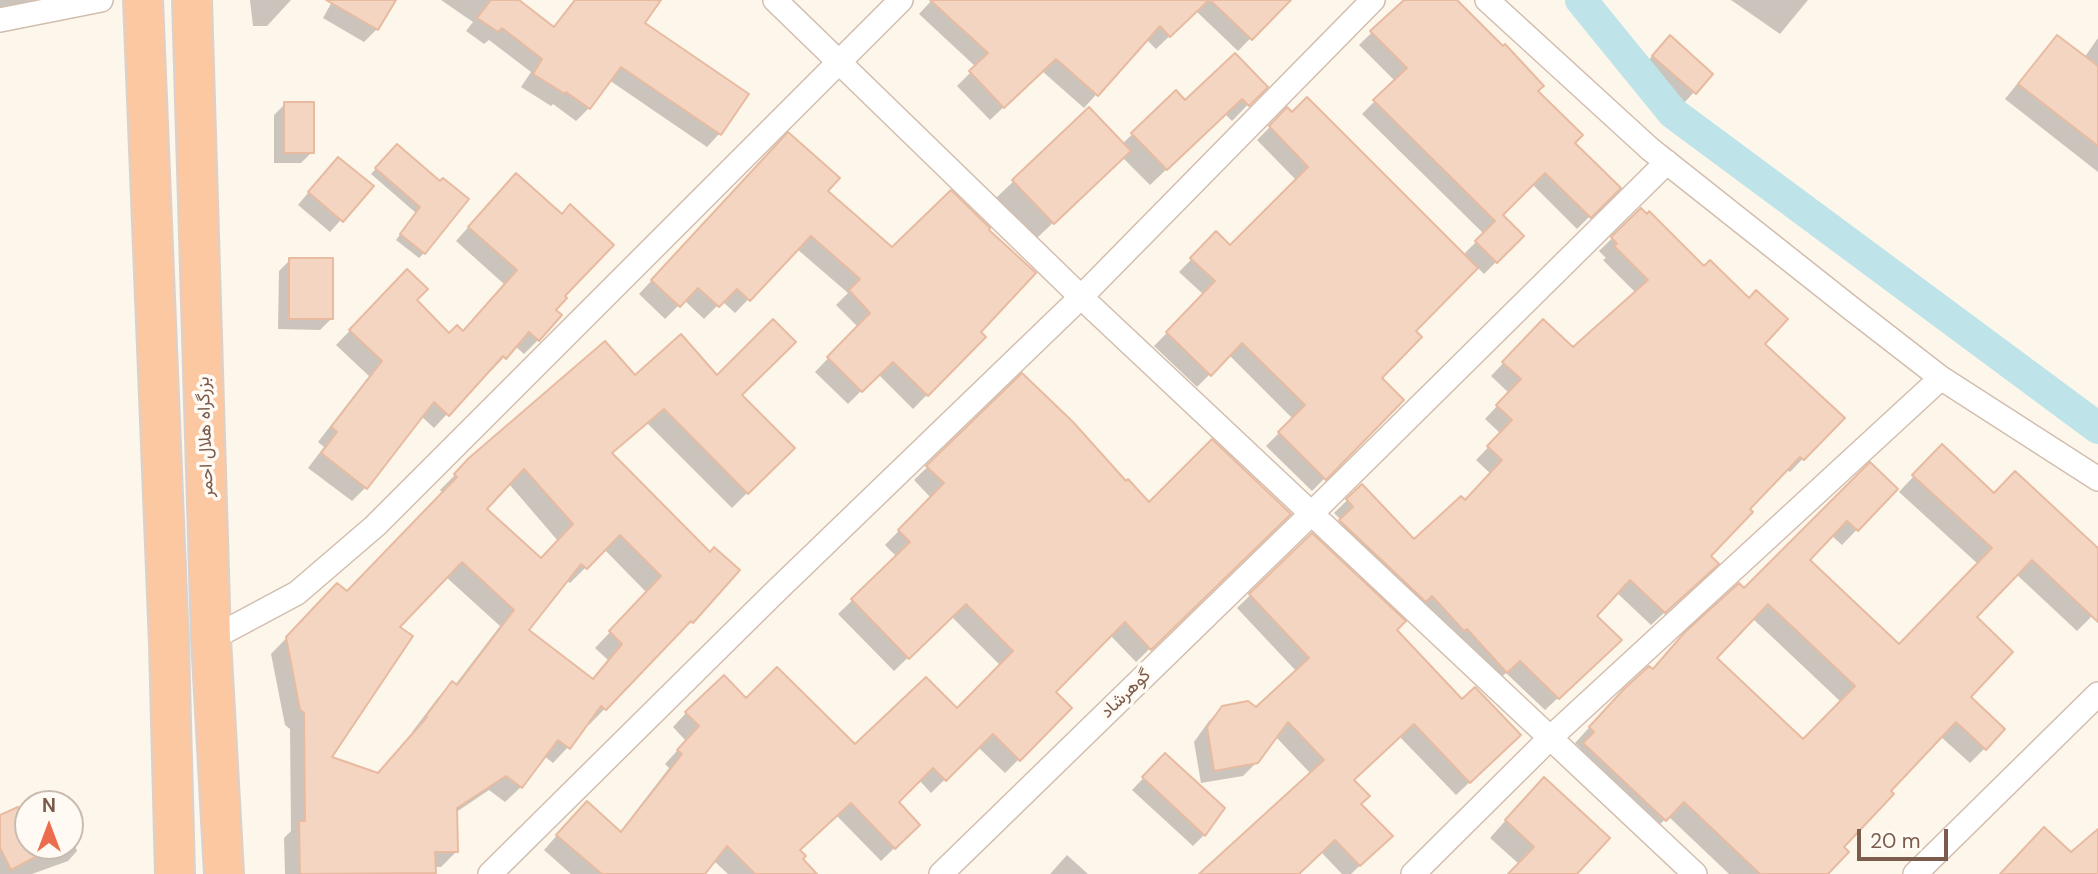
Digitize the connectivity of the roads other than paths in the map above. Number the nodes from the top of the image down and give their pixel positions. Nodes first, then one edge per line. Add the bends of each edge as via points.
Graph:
1 (101, 0) edge
2 (143, 0) edge
3 (192, 0) edge
4 (775, 0) edge
5 (901, 0) edge
6 (1373, 0) edge
7 (1487, 0) edge
8 (0, 20) edge
9 (840, 62) junction
10 (1667, 162) junction
11 (1081, 297) junction
12 (1941, 378) junction
13 (2098, 479) edge
14 (1312, 513) junction
15 (211, 639) junction
16 (2098, 694) edge
17 (1550, 737) junction
18 (167, 867) edge
19 (224, 874) edge
20 (490, 874) edge
21 (941, 874) edge
22 (1413, 874) edge
23 (1695, 874) edge
24 (1915, 874) edge

1 - 8 street
2 - 18 highway via 169,644
3 - 15 highway, بزرگراه هلال احمر
4 - 9 street
5 - 9 street
6 - 11 street
7 - 10 street
9 - 11 street
9 - 15 street via 375,526 297,593
10 - 12 street
10 - 14 street, گوهرشاد
11 - 14 street
11 - 20 street
12 - 13 street
12 - 17 street
14 - 17 street
14 - 21 street, گوهرشاد
15 - 19 highway, بزرگراه هلال احمر
16 - 24 street
17 - 22 street
17 - 23 street

